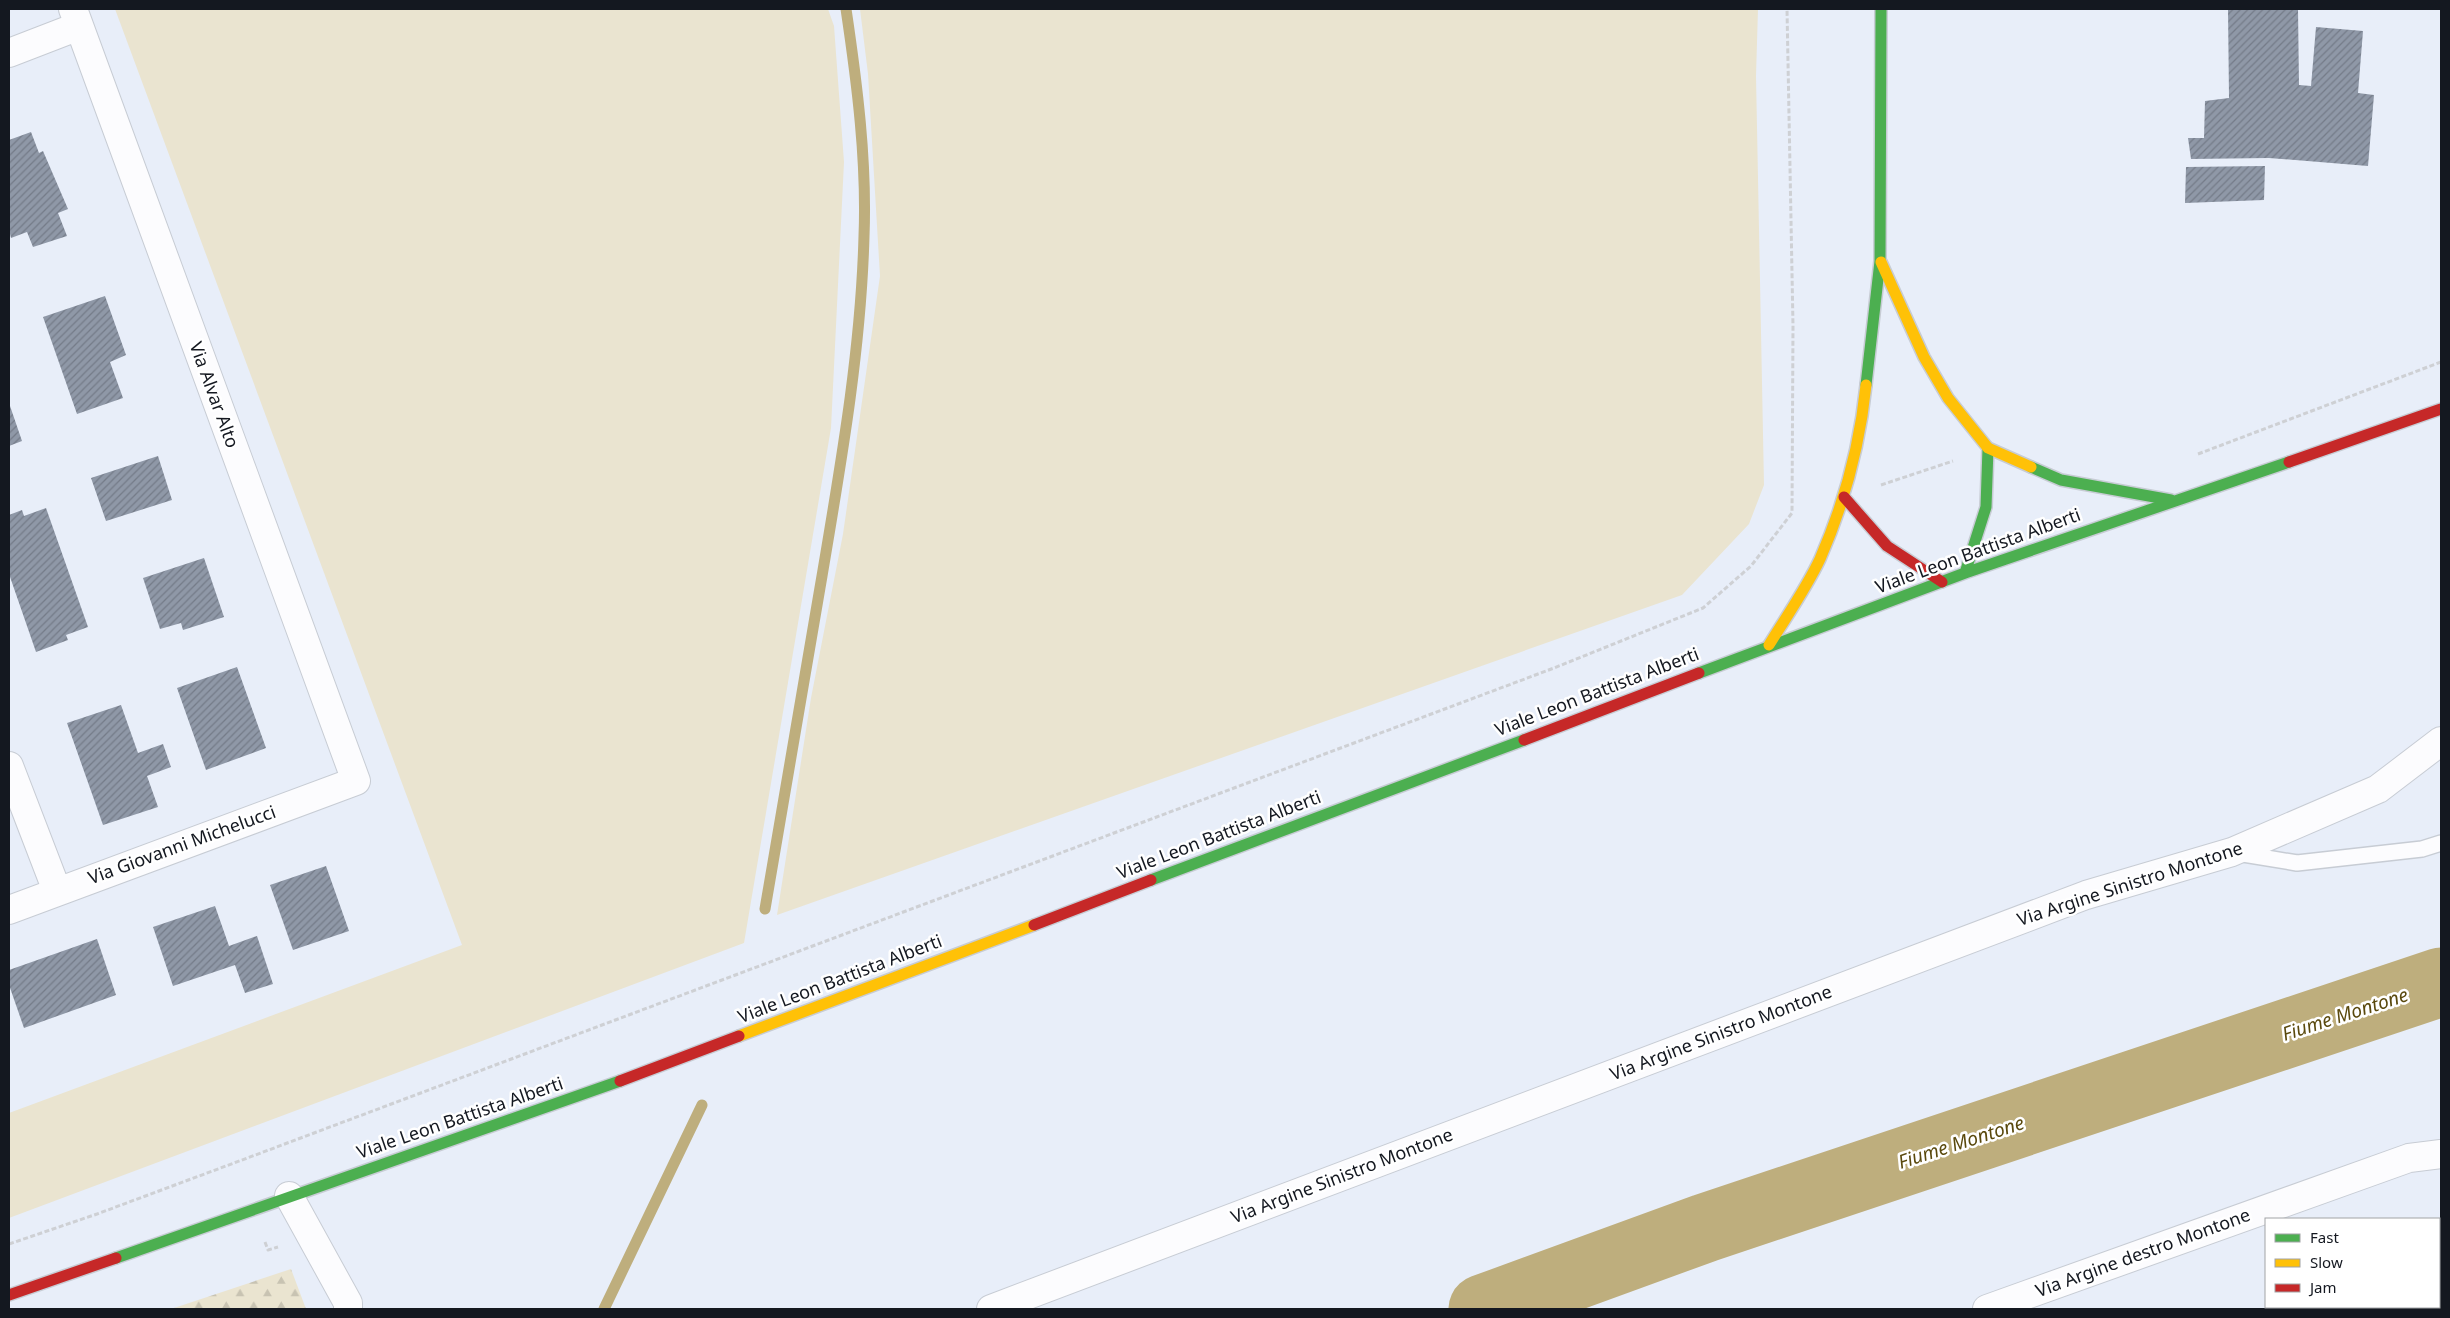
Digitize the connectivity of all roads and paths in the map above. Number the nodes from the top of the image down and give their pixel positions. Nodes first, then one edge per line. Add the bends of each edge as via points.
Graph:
1 (1787, 9) edge
2 (1881, 9) edge
3 (76, 17) edge
4 (9, 53) edge
5 (1880, 261) junction
6 (2441, 362) edge
7 (2441, 408) edge
8 (1988, 448) junction
9 (2191, 456) dead end
10 (1955, 460) dead end
11 (1874, 487) dead end
12 (1844, 497) junction
13 (2173, 500) junction
14 (1965, 573) junction
15 (1942, 582) junction
16 (1769, 645) junction
17 (2441, 741) edge
18 (9, 766) edge
19 (356, 781) joint
20 (2441, 843) edge
21 (2232, 852) junction
22 (57, 892) junction
23 (9, 910) edge
24 (2441, 1154) edge
25 (289, 1196) junction
26 (9, 1244) edge
27 (9, 1295) edge
28 (348, 1309) edge
29 (991, 1309) edge
30 (1987, 1309) edge

1 - 26 path via 1793,326 1792,513 1751,566 1703,608 1554,668 97,1214
2 - 5 main road
3 - 4 street
3 - 19 street, Via Alvar Alto
5 - 8 main road via 1924,357 1948,398
5 - 12 main road via 1864,406
6 - 9 path
7 - 13 main road, Viale Leon Battista Alberti
8 - 13 main road via 2061,480
8 - 14 main road via 1986,507
10 - 11 path
12 - 15 main road via 1887,546
12 - 16 main road via 1819,560
13 - 14 main road, Viale Leon Battista Alberti
14 - 15 main road, Viale Leon Battista Alberti
15 - 16 main road, Viale Leon Battista Alberti
16 - 25 main road, Viale Leon Battista Alberti via 601,1088
17 - 21 street, Via Argine Sinistro Montone via 2378,789
18 - 22 street
19 - 22 street, Via Giovanni Michelucci
20 - 21 lane via 2297,863
21 - 29 street, Via Argine Sinistro Montone via 2086,895
22 - 23 street, Via Giovanni Michelucci
24 - 30 street, Via Argine destro Montone via 2409,1158
25 - 27 main road, Viale Leon Battista Alberti
25 - 28 street via 348,1303

